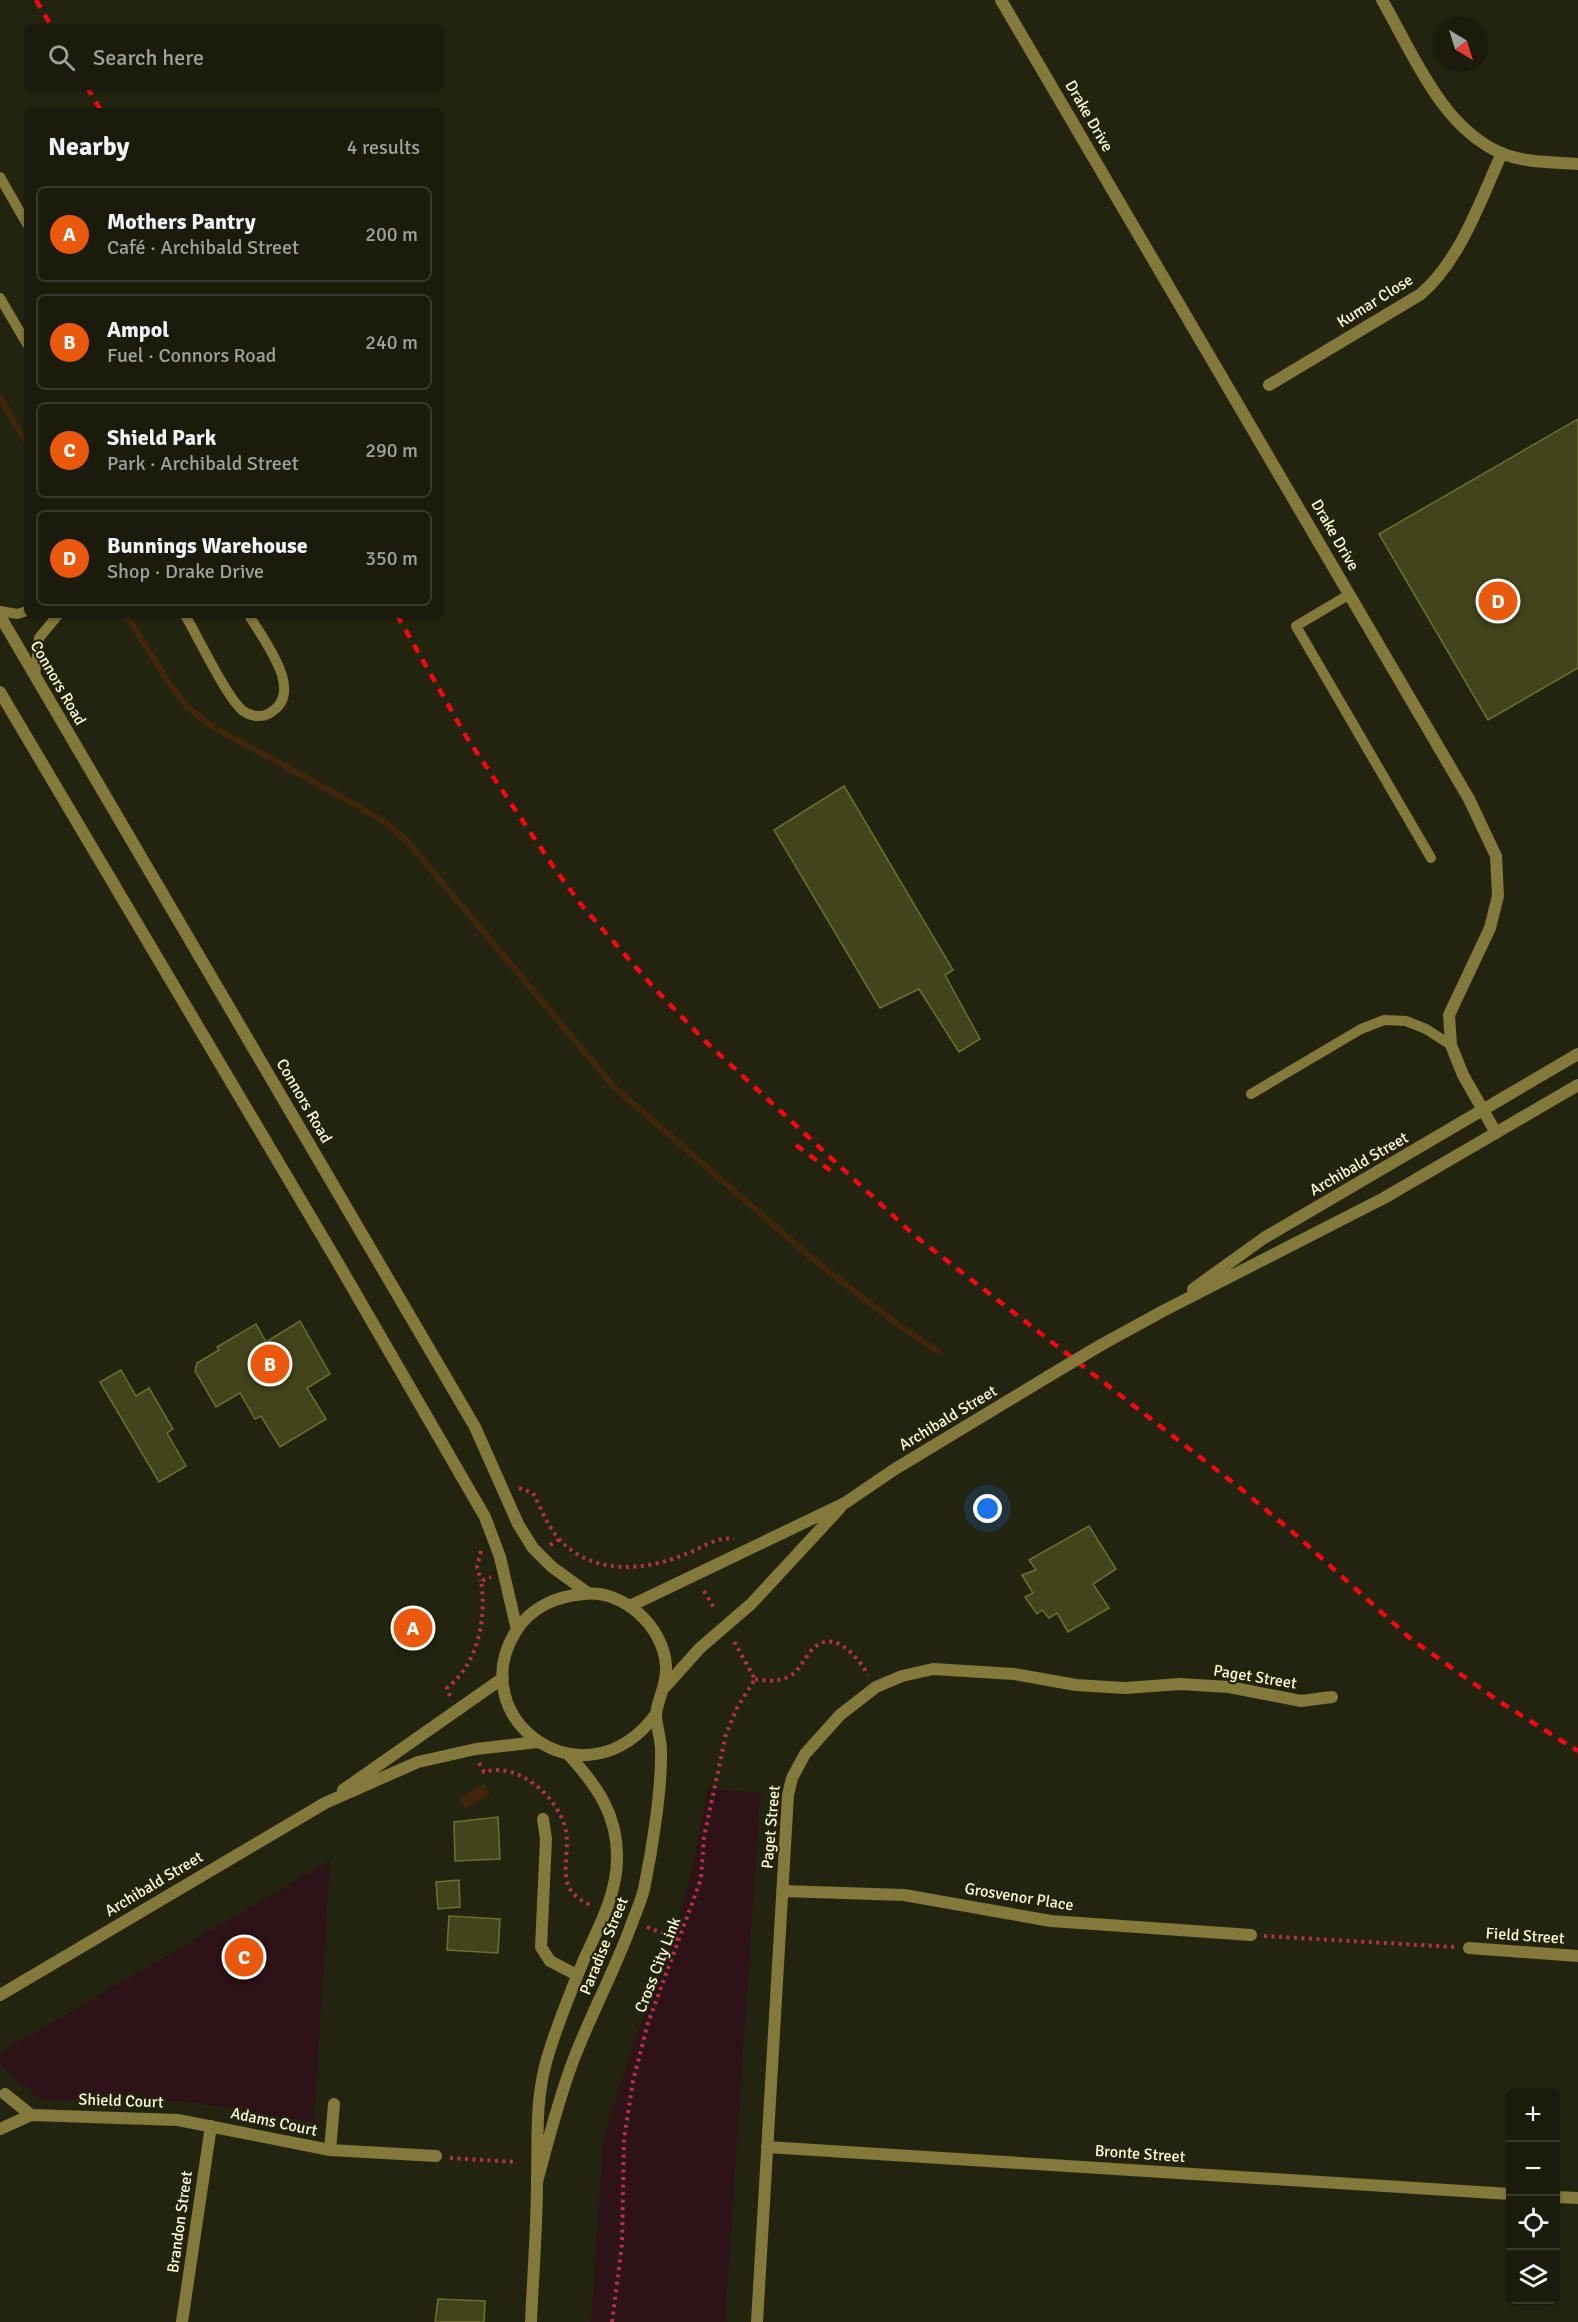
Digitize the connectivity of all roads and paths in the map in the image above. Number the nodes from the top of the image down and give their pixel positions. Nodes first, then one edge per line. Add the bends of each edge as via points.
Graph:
1 (1001, 0) edge
2 (1382, 0) edge
3 (1502, 153) junction
4 (1578, 164) edge
5 (0, 177) edge
6 (24, 219) edge
7 (0, 298) edge
8 (24, 339) edge
9 (1269, 385) dead end
10 (1350, 594) junction
11 (0, 611) edge
12 (24, 612) edge
13 (0, 616) edge
14 (56, 618) edge
15 (187, 618) edge
16 (251, 618) edge
17 (35, 676) junction
18 (0, 692) edge
19 (1431, 858) dead end
20 (1451, 1045) junction
21 (1578, 1054) edge
22 (1578, 1085) edge
23 (1251, 1094) dead end
24 (1483, 1110) junction
25 (1496, 1133) junction
26 (1163, 1311) junction
27 (501, 1481) junction
28 (845, 1503) junction
29 (559, 1538) junction
30 (553, 1544) dead end
31 (688, 1563) dead end
32 (477, 1567) dead end
33 (489, 1578) dead end
34 (481, 1581) junction
35 (704, 1591) dead end
36 (588, 1593) junction
37 (630, 1606) junction
38 (714, 1608) dead end
39 (517, 1630) junction
40 (729, 1632) dead end
41 (503, 1678) junction
42 (755, 1680) junction
43 (665, 1687) junction
44 (876, 1687) junction
45 (451, 1697) dead end
46 (1332, 1697) dead end
47 (656, 1714) junction
48 (537, 1742) junction
49 (569, 1755) junction
50 (325, 1803) junction
51 (543, 1819) dead end
52 (782, 1891) junction
53 (646, 1926) dead end
54 (1251, 1935) joint
55 (680, 1940) junction
56 (1469, 1948) joint
57 (1578, 1956) edge
58 (578, 1976) junction
59 (0, 1995) edge
60 (5, 2094) dead end
61 (334, 2104) dead end
62 (31, 2115) junction
63 (211, 2126) junction
64 (0, 2129) edge
65 (767, 2147) junction
66 (330, 2150) junction
67 (436, 2156) joint
68 (515, 2162) dead end
69 (537, 2182) junction
70 (1506, 2194) edge
71 (1560, 2197) edge
72 (1578, 2198) edge
73 (182, 2322) edge
74 (531, 2322) edge
75 (612, 2322) edge
76 (757, 2322) edge

1 - 10 street, Drake Drive
2 - 3 street via 1444,106 1478,140
3 - 4 street
3 - 9 street, Kumar Close via 1450,262 1436,281 1421,294
5 - 6 lane
7 - 8 lane
10 - 19 lane via 1296,626
10 - 20 street, Drake Drive via 1469,799 1496,856 1498,896 1490,928 1449,1015
11 - 12 lane
13 - 17 street, Connors Road
14 - 17 lane via 39,638
15 - 16 lane via 232,698 243,711 255,717 268,714 279,705 286,693 286,680
17 - 27 street, Connors Road via 441,1366
18 - 39 street via 485,1517 500,1557
20 - 23 lane via 1406,1021 1384,1020 1361,1029
20 - 24 street, Drake Drive
21 - 24 street, Archibald Street
22 - 25 street, Archibald Street
24 - 25 street, Drake Drive
24 - 26 street, Archibald Street via 1264,1238
25 - 26 street, Archibald Street via 1357,1213
26 - 28 street, Archibald Street, bridge via 1049,1376
27 - 29 path via 533,1493
27 - 36 street, Connors Road via 518,1524 533,1548
28 - 37 street, Archibald Street
28 - 43 street, Archibald Street via 751,1604 700,1648
29 - 30 path
29 - 31 path via 590,1562 614,1568 684,1555
32 - 34 path
33 - 34 path
34 - 45 path via 481,1619 473,1654 462,1675 447,1688
35 - 38 path
36 - 37 street
36 - 39 street via 560,1597 536,1609
37 - 43 street via 659,1641 666,1664
39 - 41 street via 506,1653
40 - 42 path
41 - 48 street via 507,1703
41 - 50 street, Archibald Street
42 - 44 path via 790,1677 812,1649 838,1643 853,1652
42 - 55 path, Cross City Link via 726,1734 705,1837 701,1879
43 - 47 street
44 - 46 street, Paget Street via 902,1676 933,1670 1014,1674 1076,1685 1125,1688 1180,1684 1229,1687 1301,1701
44 - 52 street, Paget Street via 820,1735 792,1778
47 - 49 street via 643,1732 625,1745 604,1754
47 - 69 street, Paradise Street via 661,1749 644,1892 622,1953 573,2060
48 - 49 street
48 - 50 street, Archibald Street via 476,1749 418,1762
49 - 58 street, Paradise Street via 595,1785 608,1808 616,1837 617,1861 605,1911
50 - 59 street, Archibald Street
51 - 58 street, Paradise Street via 546,1839 541,1947 550,1961
52 - 54 street, Grosvenor Place via 904,1895 1051,1921
52 - 65 street, Paget Street
53 - 55 path
54 - 56 path
55 - 75 path, Cross City Link via 648,2023 633,2080 624,2139 622,2244
56 - 57 street, Field Street
58 - 69 street, Paradise Street via 546,2062 536,2129
60 - 62 street
61 - 66 street, Adams Court
62 - 63 street, Shield Court via 178,2120
62 - 64 street, Shield Court
63 - 66 street, Adams Court
63 - 73 street, Brandon Street
65 - 70 street, Bronte Street
65 - 76 street, Paget Street
66 - 67 street, Adams Court
67 - 68 path
69 - 74 street, Paradise Street
71 - 72 street

